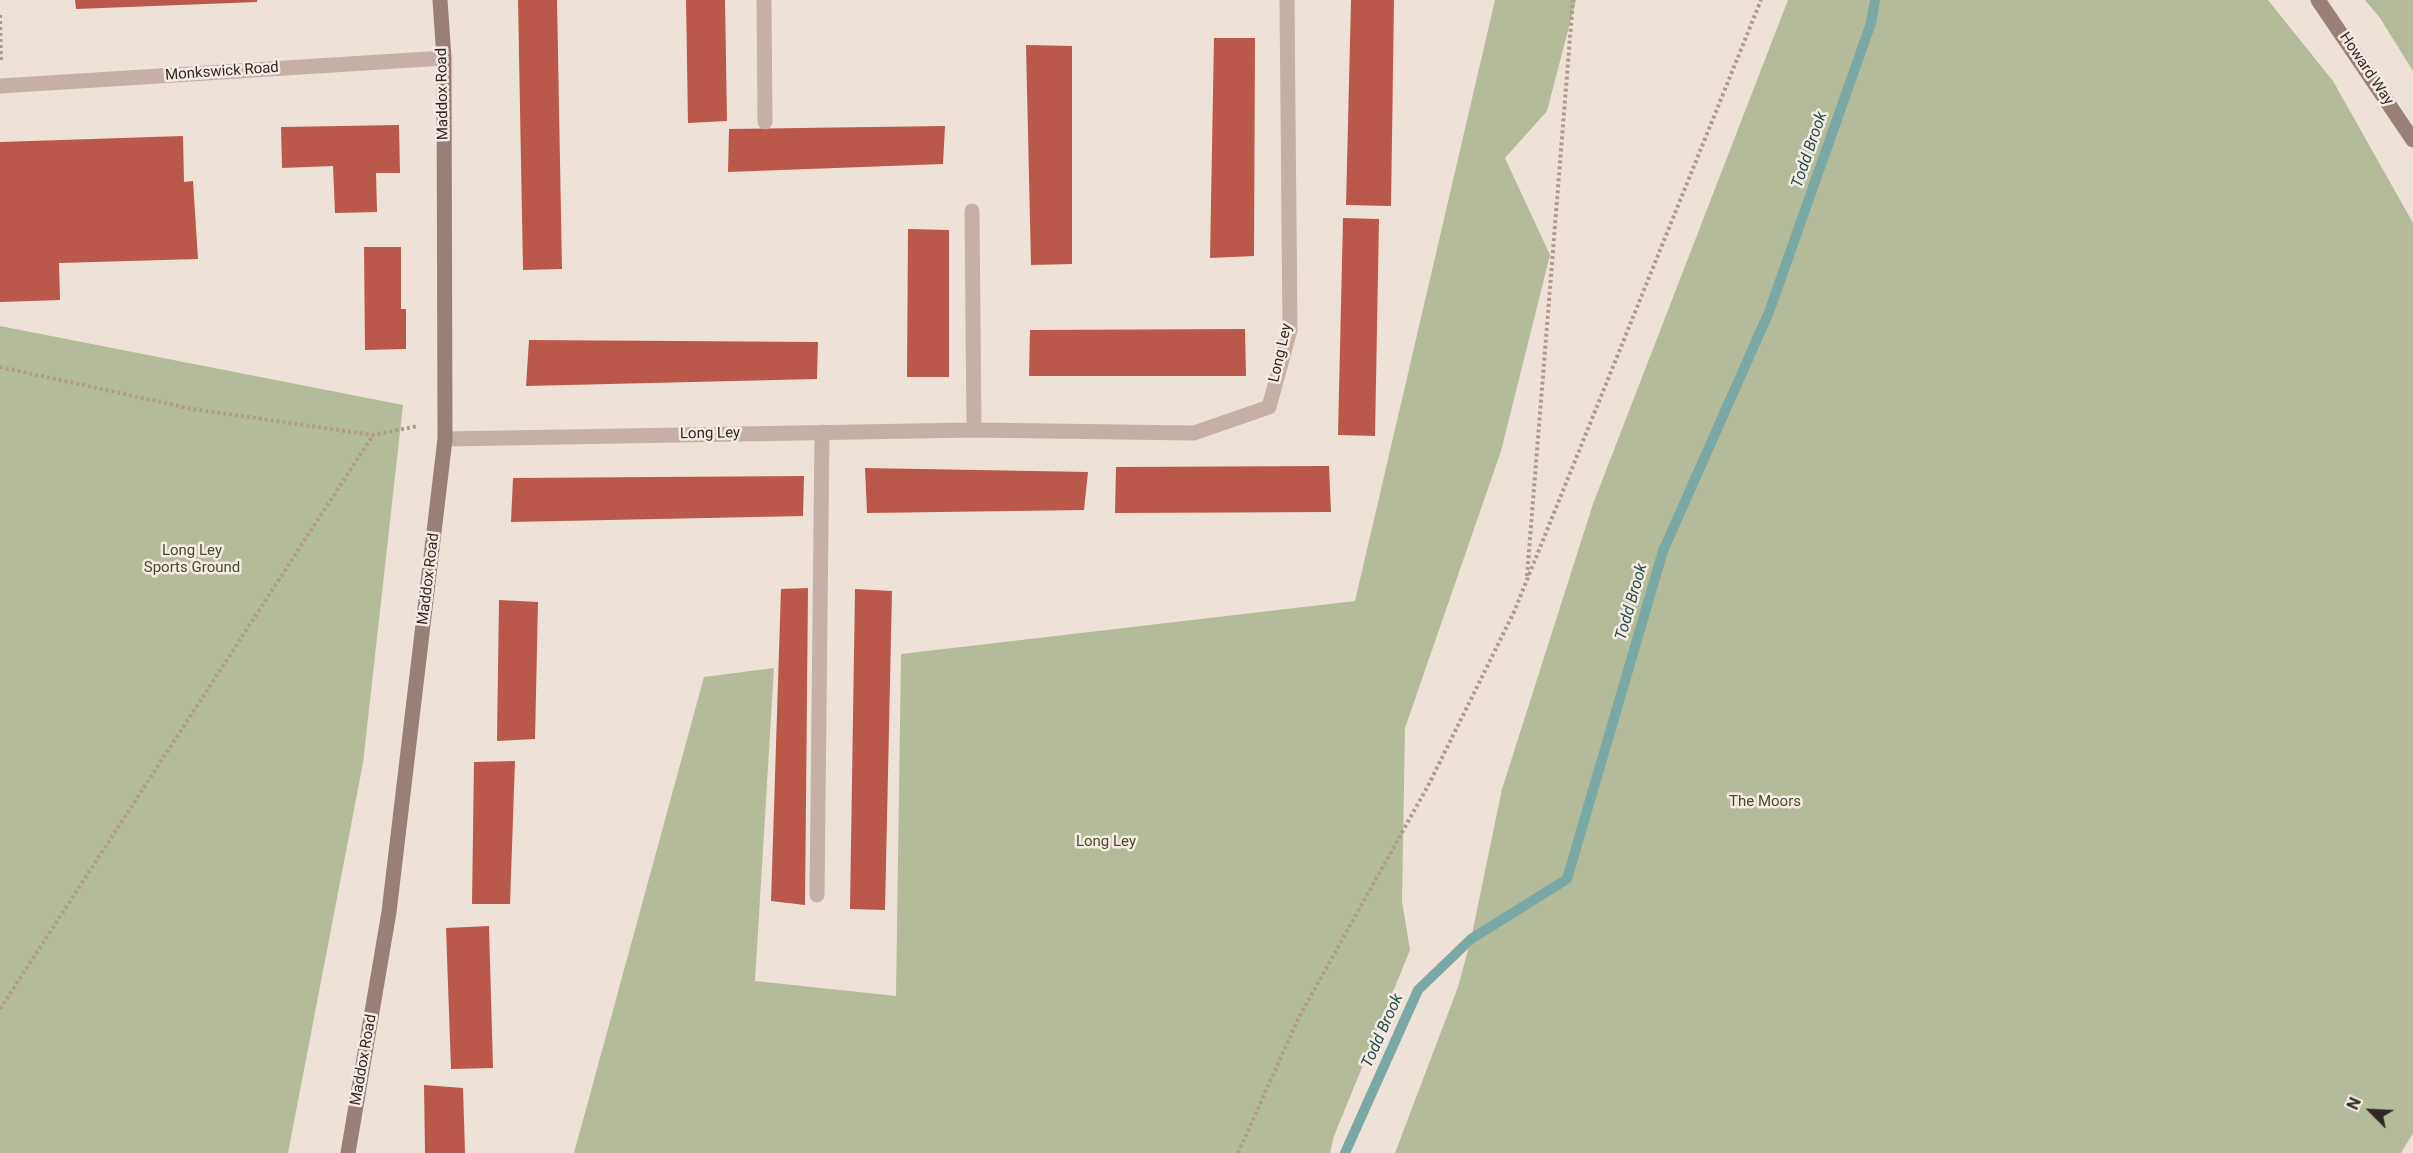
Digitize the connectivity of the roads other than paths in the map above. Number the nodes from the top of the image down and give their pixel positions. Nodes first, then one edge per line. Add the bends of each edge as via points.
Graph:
1 (440, 0) edge
2 (764, 0) edge
3 (1287, 0) edge
4 (2318, 0) edge
5 (444, 58) junction
6 (1, 86) edge
7 (765, 122) dead end
8 (2413, 140) edge
9 (972, 211) dead end
10 (974, 430) junction
11 (822, 432) junction
12 (446, 439) junction
13 (817, 895) dead end
14 (348, 1153) edge

1 - 5 street, Maddox Road
2 - 7 street
3 - 10 street, Long Ley via 1290,330 1269,407 1194,433
4 - 8 street, Howard Way
5 - 6 street, Monkswick Road
5 - 12 street, Maddox Road
9 - 10 street
10 - 11 street, Long Ley
11 - 12 street, Long Ley
11 - 13 street
12 - 14 street, Maddox Road via 388,912

